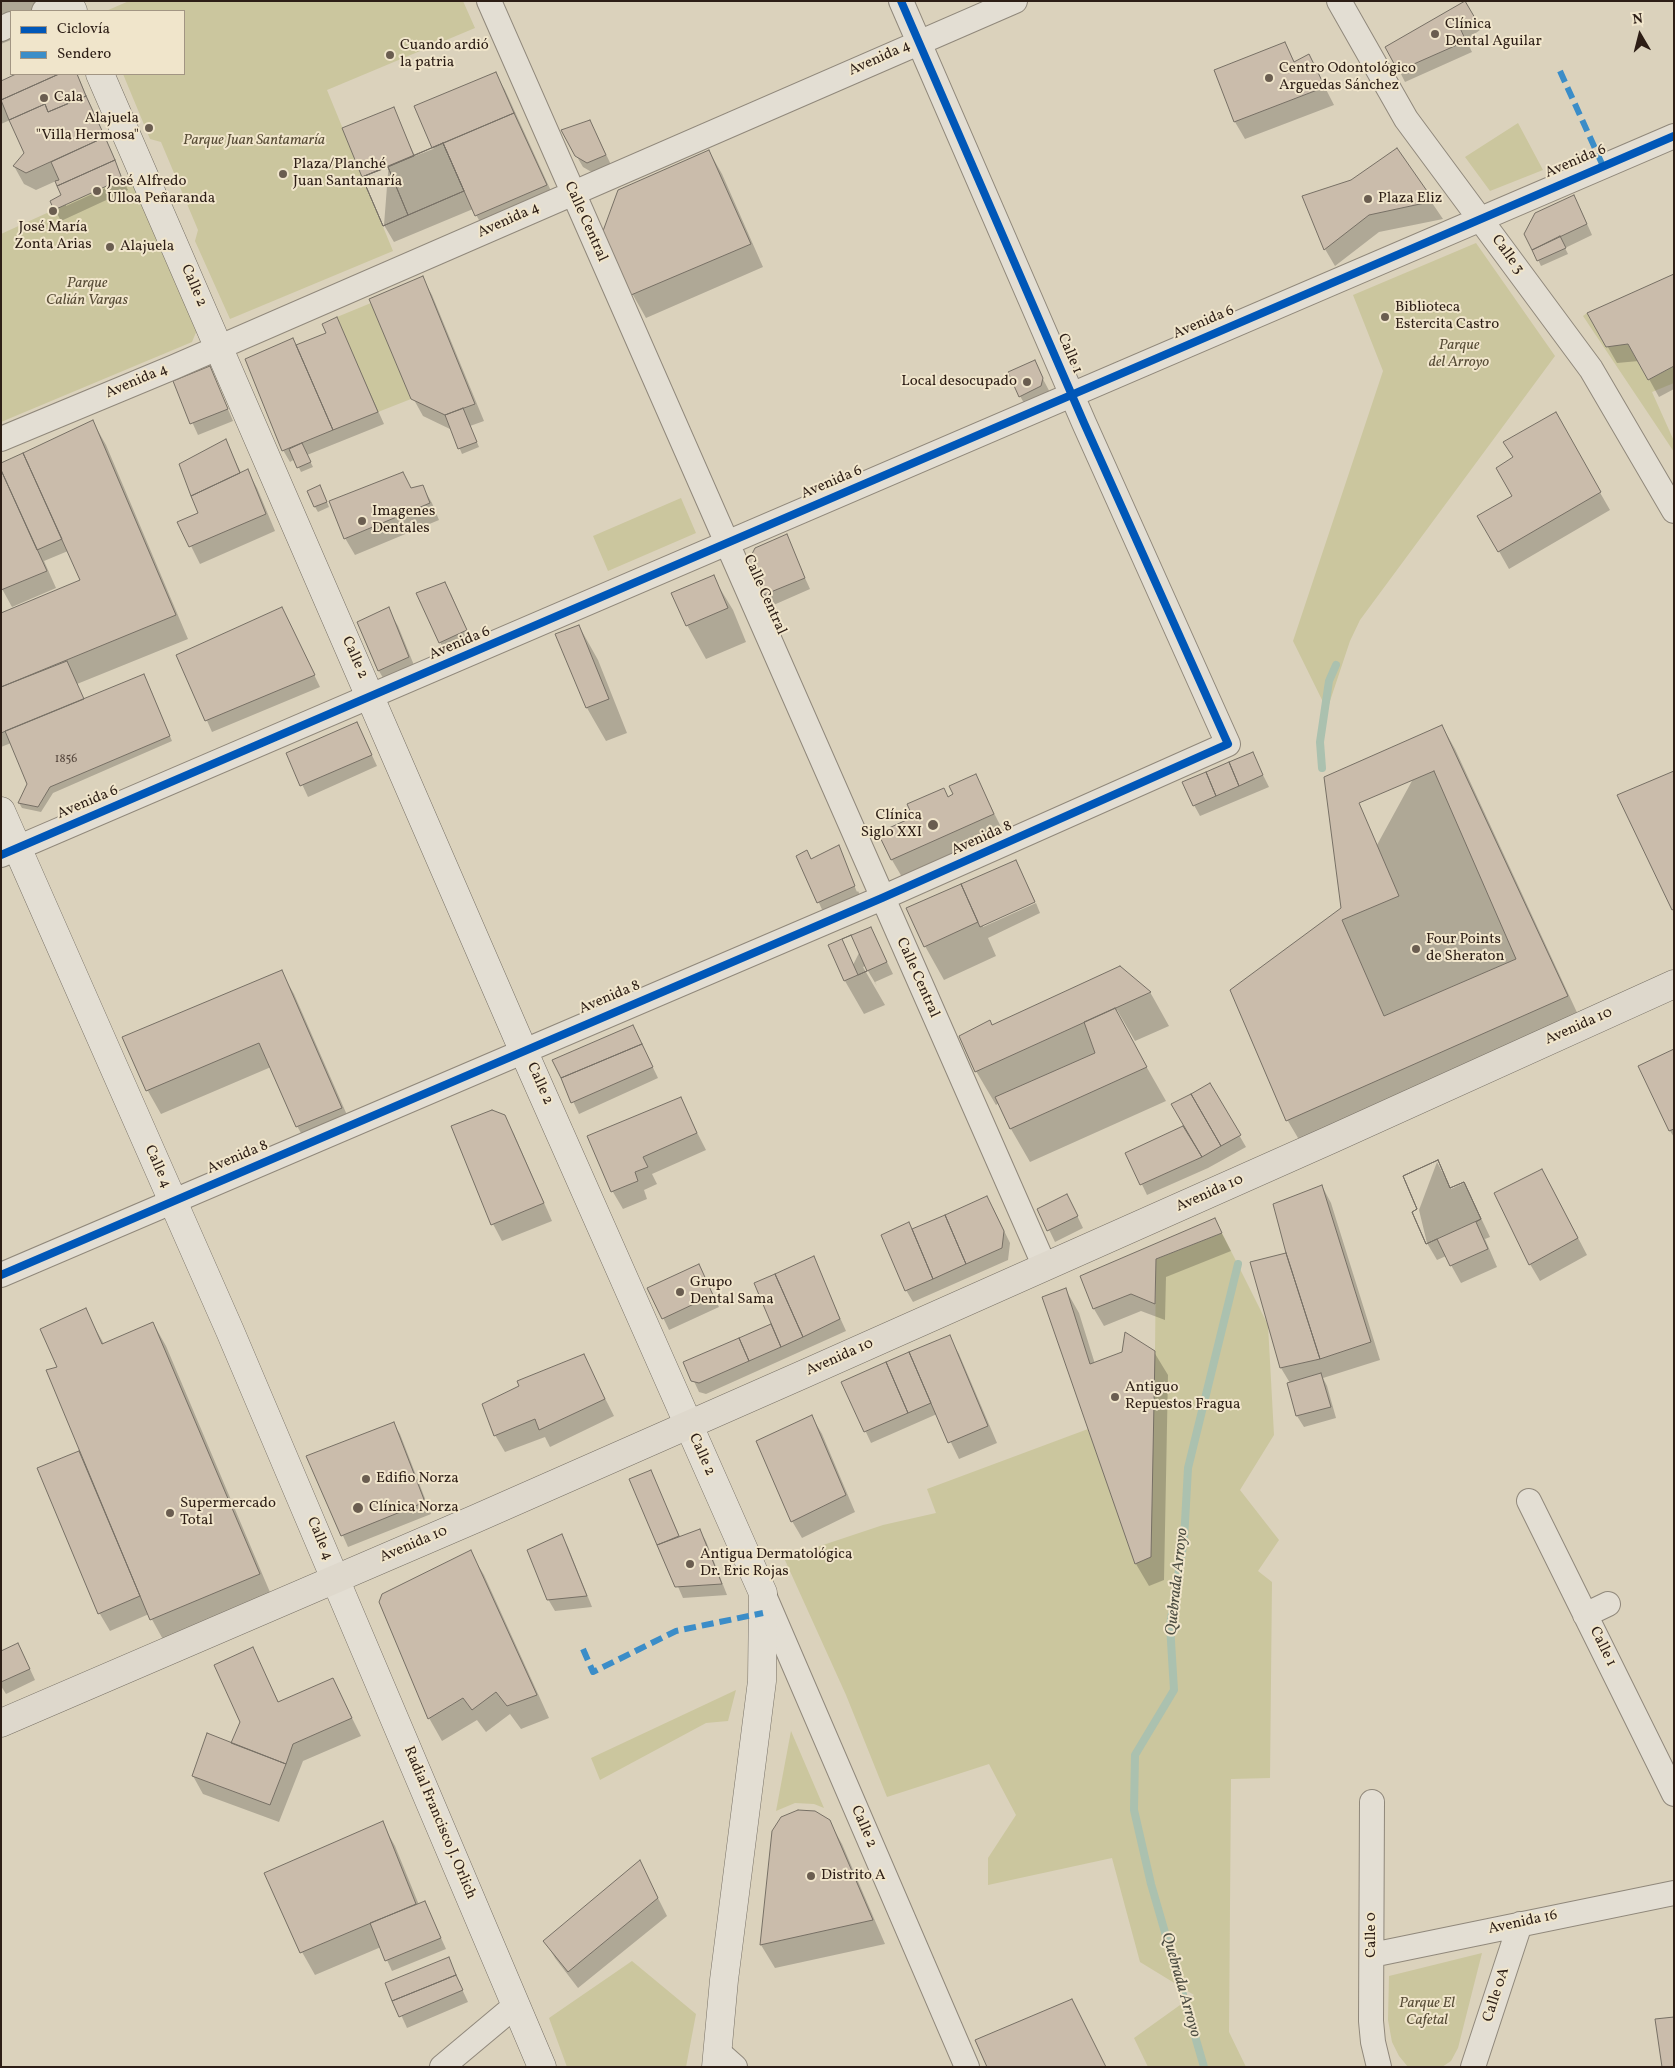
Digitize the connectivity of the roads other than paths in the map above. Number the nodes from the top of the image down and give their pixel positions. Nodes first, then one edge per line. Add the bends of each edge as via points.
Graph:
1 (69, 1) edge
2 (488, 1) edge
3 (901, 1) edge
4 (1015, 1) edge
5 (1338, 1) edge
6 (46, 10) edge
7 (919, 42) junction
8 (100, 75) edge
9 (1674, 136) edge
10 (572, 193) junction
11 (1480, 218) junction
12 (218, 347) junction
13 (1072, 395) junction
14 (1, 439) edge
15 (1674, 511) edge
16 (726, 544) junction
17 (371, 698) junction
18 (1228, 744) joint
19 (1, 812) edge
20 (9, 852) edge
21 (882, 898) junction
22 (1674, 984) edge
23 (523, 1050) junction
24 (172, 1201) junction
25 (1045, 1267) junction
26 (1, 1275) edge
27 (687, 1425) junction
28 (1529, 1501) dead end
29 (336, 1579) junction
30 (763, 1593) junction
31 (1608, 1604) dead end
32 (1585, 1615) junction
33 (1, 1723) edge
34 (1674, 1794) edge
35 (1372, 1802) dead end
36 (1674, 1893) edge
37 (1520, 1924) junction
38 (1372, 1954) junction
39 (516, 2005) junction
40 (723, 2062) edge
41 (442, 2067) edge
42 (542, 2067) edge
43 (967, 2067) edge
44 (1379, 2067) edge
45 (1474, 2067) edge

1 - 6 street
2 - 10 street, Calle Central
3 - 7 street, Calle 1
4 - 7 street, Avenida 4
5 - 11 street, Calle 3 via 1406,119
7 - 10 street, Avenida 4
7 - 13 street, Calle 1
8 - 12 street, Calle 2
9 - 11 street, Avenida 6
10 - 12 street, Avenida 4
10 - 16 street, Calle Central
11 - 13 street, Avenida 6
11 - 15 street, Calle 3 via 1591,369
12 - 14 street, Avenida 4
12 - 17 street, Calle 2
13 - 16 street, Avenida 6
13 - 18 street, Calle 1
16 - 17 street, Avenida 6
16 - 21 street, Calle Central
17 - 20 street, Avenida 6
17 - 23 street, Calle 2
18 - 21 street, Avenida 8
19 - 20 street, Calle 4
20 - 24 street, Calle 4
21 - 23 street, Avenida 8
21 - 25 street, Calle Central
22 - 25 main road, Avenida 10
23 - 24 street, Avenida 8
23 - 27 street, Calle 2
24 - 26 street, Avenida 8
24 - 29 street, Calle 4
25 - 27 main road, Avenida 10
27 - 29 main road, Avenida 10
27 - 30 street, Calle 2
28 - 32 street, Calle 1
29 - 33 main road, Avenida 10
29 - 39 street, Radial Francisco J. Orlich
30 - 40 street via 762,1681 724,1980
30 - 43 street, Calle 2
31 - 32 street
32 - 34 street, Calle 1
35 - 38 street, Calle 0
36 - 37 street, Avenida 16
37 - 38 street, Avenida 16
37 - 45 street, Calle 0A
38 - 44 street, Calle 0 via 1373,2042
39 - 41 street
39 - 42 street, Radial Francisco J. Orlich

